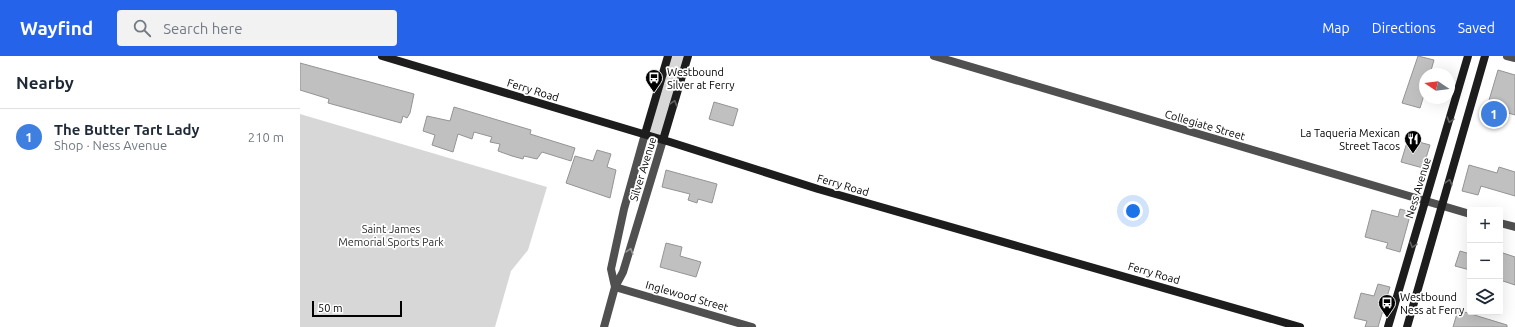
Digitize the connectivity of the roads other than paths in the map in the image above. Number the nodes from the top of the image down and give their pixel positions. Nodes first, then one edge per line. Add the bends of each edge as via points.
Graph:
1 (382, 56) edge
2 (668, 56) edge
3 (688, 56) edge
4 (934, 56) edge
5 (1468, 56) edge
6 (1486, 56) edge
7 (1507, 56) edge
8 (1515, 58) edge
9 (645, 134) junction
10 (663, 140) junction
11 (1425, 201) junction
12 (1442, 206) junction
13 (1467, 213) edge
14 (1503, 224) edge
15 (1515, 228) edge
16 (615, 287) junction
17 (604, 327) edge
18 (752, 327) edge
19 (1300, 327) edge
20 (1388, 327) edge
21 (1407, 327) edge

1 - 9 main road, Ferry Road
2 - 9 main road, Silver Avenue
10 -> 3 main road, Silver Avenue
4 - 11 street, Collegiate Street
5 -> 11 main road, Ness Avenue
12 -> 6 main road
7 - 8 street
9 - 10 main road, Ferry Road
9 - 16 street, Silver Avenue via 624,209 611,269
16 -> 10 street, Silver Avenue via 623,272
10 - 19 main road, Ferry Road via 818,190
11 - 12 street, Collegiate Street
11 -> 20 main road, Ness Avenue
12 - 13 street, Collegiate Street
12 - 21 main road
14 - 15 street
16 - 17 street, Silver Avenue
16 - 18 street, Inglewood Street

